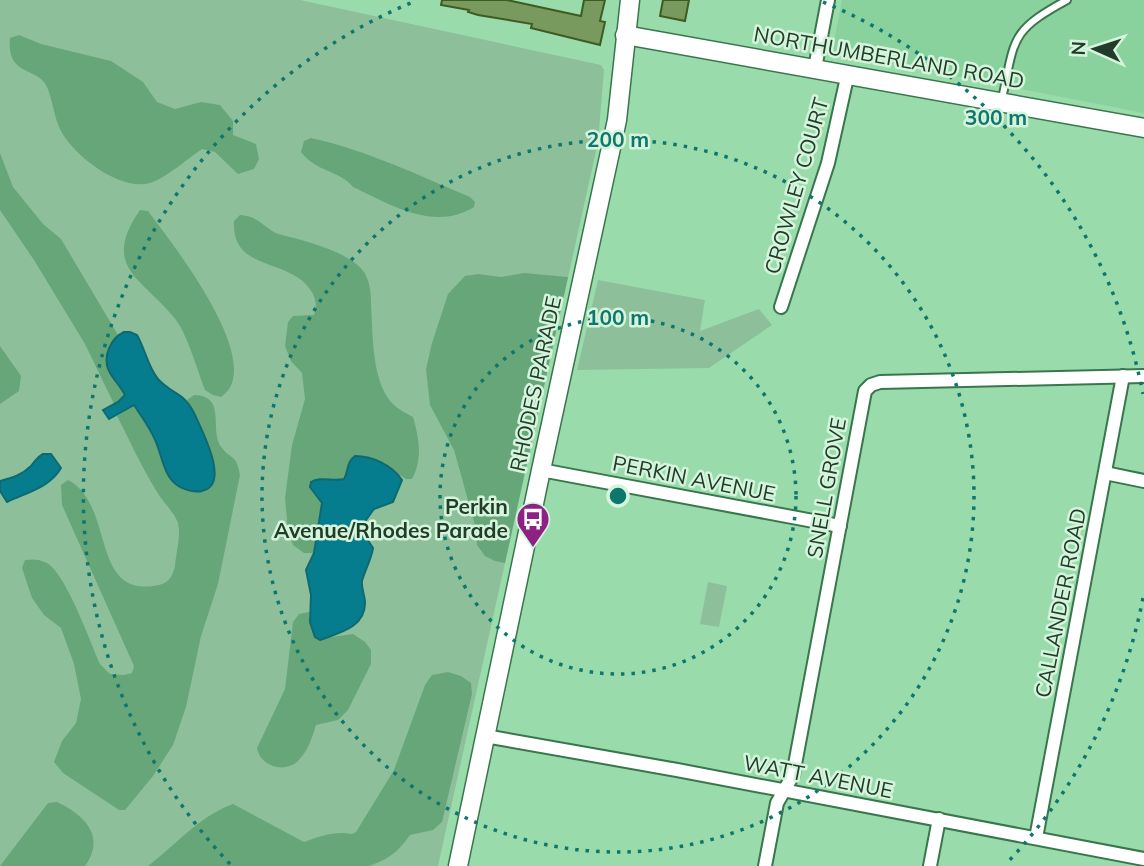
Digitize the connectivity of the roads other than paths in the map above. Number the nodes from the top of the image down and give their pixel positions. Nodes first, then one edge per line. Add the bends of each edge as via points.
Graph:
1 (630, 0) edge
2 (828, 0) edge
3 (1067, 0) edge
4 (625, 35) junction
5 (815, 68) junction
6 (848, 73) junction
7 (1001, 102) junction
8 (1144, 128) edge
9 (781, 307) dead end
10 (1122, 376) junction
11 (1144, 376) edge
12 (541, 470) junction
13 (1105, 473) junction
14 (1144, 481) edge
15 (840, 526) junction
16 (485, 736) junction
17 (784, 791) junction
18 (939, 819) junction
19 (1036, 838) junction
20 (1144, 859) edge
21 (458, 866) edge
22 (765, 866) edge
23 (930, 866) edge

1 - 4 main road, RHODES PARADE
2 - 5 street
3 - 7 lane via 1035,18 1018,36
4 - 5 main road, NORTHUMBERLAND ROAD
4 - 12 main road, RHODES PARADE via 617,120
5 - 6 main road, NORTHUMBERLAND ROAD
6 - 7 main road, NORTHUMBERLAND ROAD
6 - 9 street, CROWLEY COURT via 825,173
7 - 8 main road, NORTHUMBERLAND ROAD
10 - 11 street, SNELL GROVE
10 - 13 street, CALLANDER ROAD
10 - 15 street, SNELL GROVE via 871,385 863,396
12 - 15 street, PERKIN AVENUE
12 - 16 main road, RHODES PARADE
13 - 14 street
13 - 19 street, CALLANDER ROAD
15 - 17 street, SNELL GROVE via 793,775
16 - 17 street, WATT AVENUE
16 - 21 main road, RHODES PARADE
17 - 18 street, WATT AVENUE
17 - 22 street, SNELL GROVE
18 - 19 street, WATT AVENUE
18 - 23 street
19 - 20 street, WATT AVENUE

